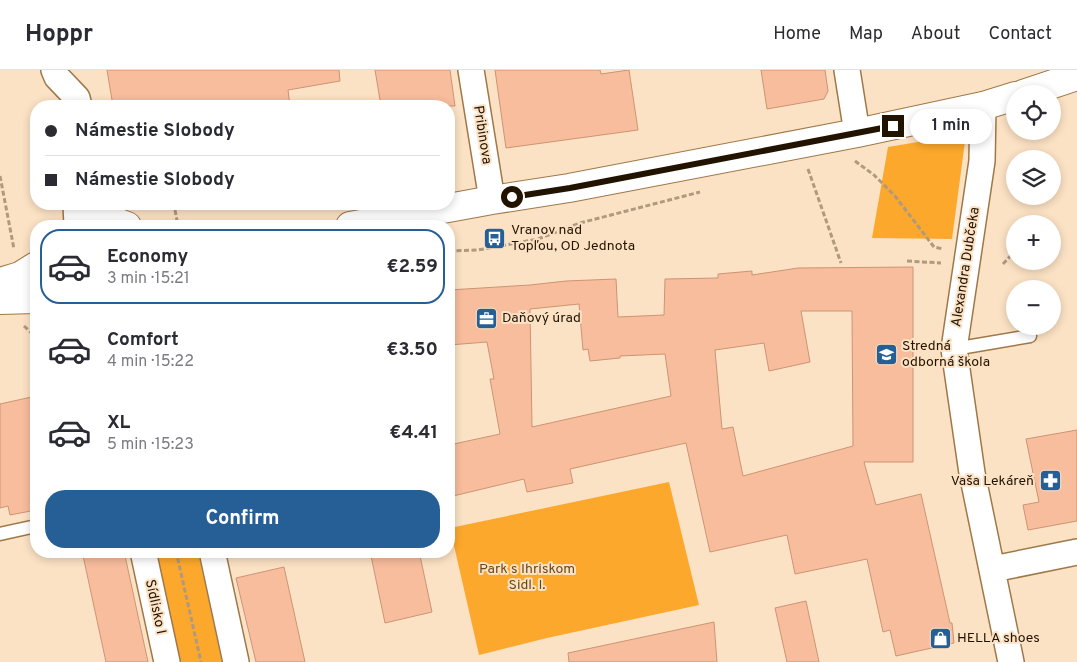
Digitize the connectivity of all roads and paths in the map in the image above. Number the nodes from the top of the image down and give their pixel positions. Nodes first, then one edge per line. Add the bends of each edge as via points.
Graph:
1 (471, 70) edge
2 (847, 70) edge
3 (55, 74) edge
4 (1077, 76) edge
5 (1050, 85) edge
6 (1006, 99) edge
7 (61, 100) edge
8 (78, 100) edge
9 (983, 106) junction
10 (857, 133) junction
11 (854, 160) dead end
12 (808, 164) dead end
13 (0, 176) edge
14 (703, 192) dead end
15 (492, 200) junction
16 (455, 207) edge
17 (175, 210) dead end
18 (437, 210) edge
19 (117, 217) edge
20 (102, 220) edge
21 (177, 220) edge
22 (383, 220) edge
23 (455, 251) edge
24 (969, 252) junction
25 (25, 258) edge
26 (906, 261) dead end
27 (1006, 261) edge
28 (841, 263) dead end
29 (947, 263) dead end
30 (1003, 264) dead end
31 (0, 282) edge
32 (30, 298) edge
33 (0, 300) edge
34 (1030, 336) dead end
35 (954, 349) junction
36 (30, 527) edge
37 (0, 534) edge
38 (1077, 552) edge
39 (145, 558) edge
40 (178, 558) edge
41 (213, 558) edge
42 (993, 569) junction
43 (223, 605) junction
44 (190, 613) junction
45 (158, 620) junction
46 (167, 662) edge
47 (201, 662) edge
48 (236, 662) edge
49 (1011, 662) edge

1 - 15 street, Pribinova
2 - 10 street
3 - 7 street
3 - 8 street
4 - 5 street
6 - 9 street
9 - 10 street
9 - 24 street, Alexandra Dubčeka via 982,161
10 - 15 street
11 - 24 path via 895,196 934,247 950,252
12 - 28 path
13 - 25 path
14 - 23 path via 580,223 538,239
15 - 16 street
17 - 21 path
18 - 22 street
19 - 20 street
24 - 35 street, Alexandra Dubčeka
25 - 31 street via 20,276
26 - 29 path
27 - 30 path
32 - 33 street
34 - 35 lane
35 - 42 street, Alexandra Dubčeka via 972,473
36 - 37 lane
38 - 42 street
39 - 45 street, Sídlisko I
40 - 44 path
41 - 43 street
42 - 49 street, Alexandra Dubčeka
43 - 44 path
43 - 48 street
44 - 45 path
44 - 47 path
45 - 46 street, Sídlisko I

